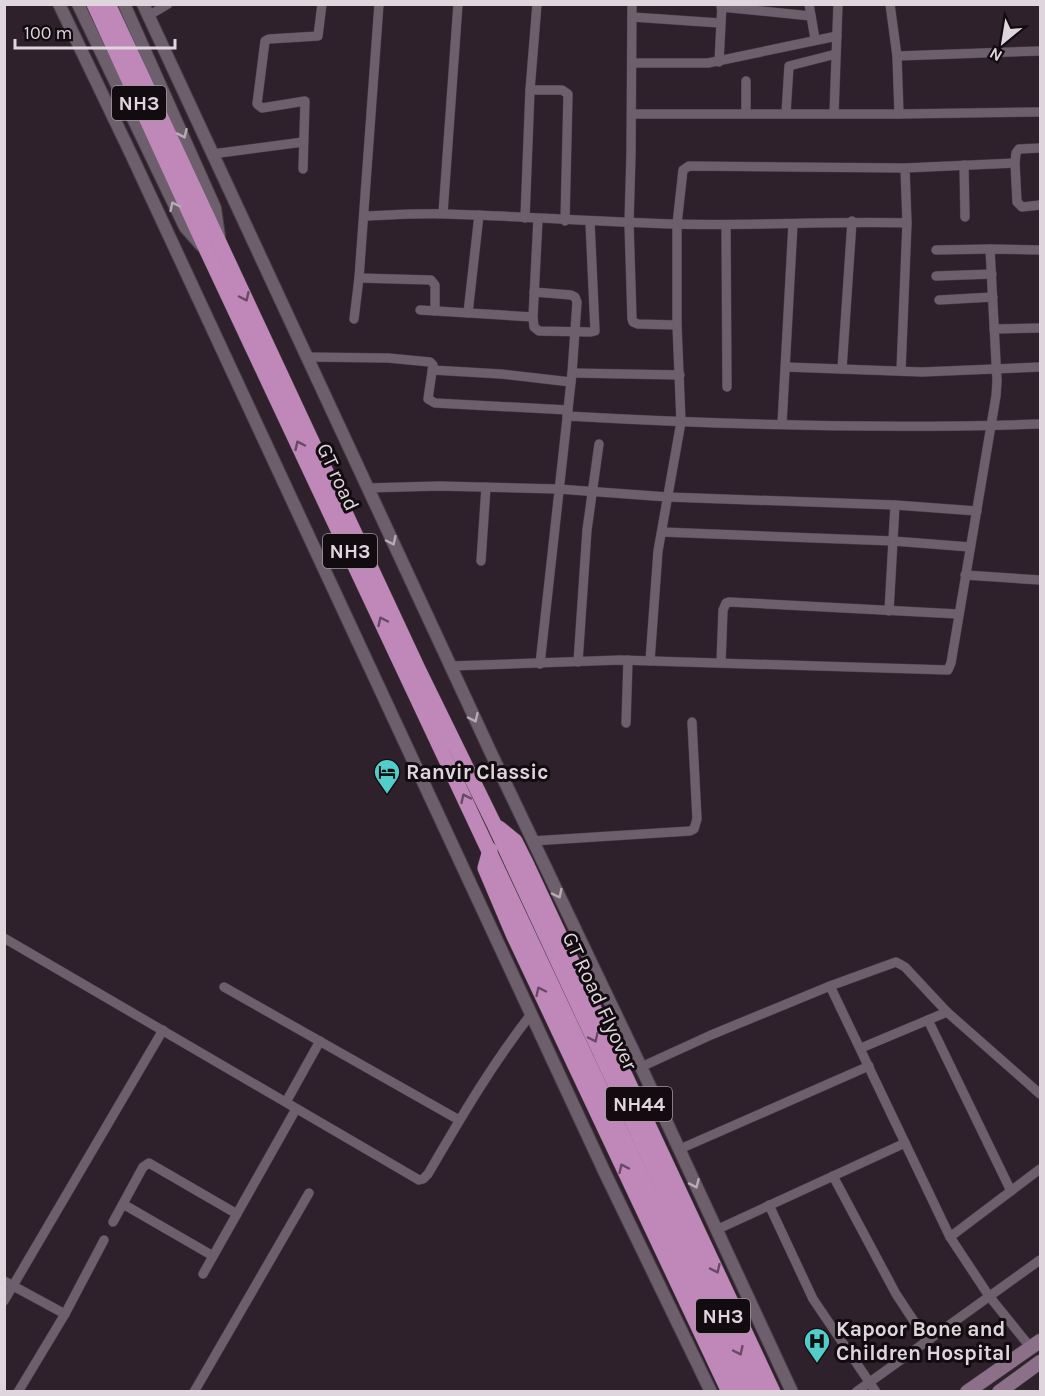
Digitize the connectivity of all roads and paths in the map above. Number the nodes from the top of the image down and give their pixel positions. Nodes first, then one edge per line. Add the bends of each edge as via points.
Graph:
1 (59, 4) edge
2 (78, 4) edge
3 (94, 4) edge
4 (108, 4) edge
5 (124, 4) edge
6 (143, 4) edge
7 (168, 4) edge
8 (322, 4) edge
9 (379, 4) edge
10 (458, 4) edge
11 (537, 4) edge
12 (632, 4) edge
13 (809, 4) edge
14 (838, 4) edge
15 (890, 4) edge
16 (721, 6) edge
17 (148, 16) junction
18 (811, 16) junction
19 (632, 17) junction
20 (720, 23) junction
21 (837, 36) junction
22 (815, 39) junction
23 (1041, 51) edge
24 (836, 54) junction
25 (897, 56) junction
26 (719, 62) junction
27 (632, 63) junction
28 (746, 81) dead end
29 (530, 90) junction
30 (1041, 112) edge
31 (746, 113) junction
32 (786, 113) junction
33 (632, 114) junction
34 (834, 114) junction
35 (899, 114) junction
36 (303, 142) junction
37 (1041, 148) edge
38 (212, 154) junction
39 (1015, 163) junction
40 (964, 165) junction
41 (905, 168) junction
42 (303, 169) dead end
43 (1041, 205) edge
44 (443, 213) junction
45 (479, 215) junction
46 (364, 216) junction
47 (965, 217) dead end
48 (525, 218) junction
49 (538, 219) junction
50 (565, 221) junction
51 (852, 221) junction
52 (590, 222) junction
53 (629, 223) junction
54 (907, 223) junction
55 (677, 224) junction
56 (793, 224) junction
57 (726, 225) junction
58 (214, 248) junction
59 (990, 249) junction
60 (936, 250) dead end
61 (1041, 250) edge
62 (992, 274) junction
63 (936, 276) dead end
64 (359, 278) junction
65 (534, 292) junction
66 (993, 297) junction
67 (939, 300) dead end
68 (420, 310) dead end
69 (435, 311) junction
70 (468, 313) junction
71 (533, 317) junction
72 (354, 319) dead end
73 (677, 325) junction
74 (1041, 328) edge
75 (994, 329) junction
76 (576, 332) junction
77 (306, 357) junction
78 (786, 367) junction
79 (1041, 367) edge
80 (842, 369) junction
81 (996, 369) junction
82 (432, 370) junction
83 (901, 371) junction
84 (680, 375) junction
85 (572, 377) junction
86 (727, 387) dead end
87 (567, 413) junction
88 (681, 422) junction
89 (782, 424) junction
90 (1041, 424) edge
91 (992, 425) junction
92 (599, 444) dead end
93 (486, 487) junction
94 (367, 488) junction
95 (558, 489) junction
96 (592, 492) junction
97 (668, 497) junction
98 (895, 505) junction
99 (977, 511) junction
100 (662, 532) junction
101 (893, 541) junction
102 (970, 547) junction
103 (482, 561) dead end
104 (965, 575) junction
105 (1041, 580) edge
106 (890, 611) junction
107 (958, 614) junction
108 (628, 660) junction
109 (650, 661) junction
110 (578, 662) junction
111 (540, 663) junction
112 (722, 663) junction
113 (451, 666) junction
114 (692, 722) dead end
115 (626, 723) dead end
116 (494, 824) junction
117 (532, 841) junction
118 (490, 850) junction
119 (4, 938) edge
120 (830, 986) junction
121 (224, 987) dead end
122 (947, 1012) junction
123 (532, 1013) junction
124 (928, 1020) junction
125 (163, 1030) junction
126 (320, 1041) junction
127 (861, 1048) junction
128 (869, 1066) junction
129 (641, 1067) junction
130 (1041, 1094) edge
131 (286, 1102) junction
132 (296, 1109) junction
133 (459, 1120) junction
134 (905, 1143) junction
135 (680, 1149) junction
136 (1041, 1168) edge
137 (833, 1176) junction
138 (1011, 1191) junction
139 (309, 1193) dead end
140 (123, 1204) junction
141 (769, 1205) junction
142 (237, 1214) junction
143 (113, 1222) dead end
144 (716, 1230) junction
145 (950, 1237) junction
146 (104, 1240) dead end
147 (682, 1244) junction
148 (213, 1256) junction
149 (1041, 1260) edge
150 (203, 1274) dead end
151 (4, 1281) edge
152 (14, 1286) junction
153 (989, 1296) junction
154 (4, 1302) edge
155 (65, 1314) junction
156 (927, 1341) junction
157 (1036, 1344) edge
158 (1010, 1362) junction
159 (1041, 1362) edge
160 (1020, 1377) junction
161 (870, 1382) junction
162 (18, 1392) edge
163 (194, 1392) edge
164 (711, 1392) edge
165 (729, 1392) edge
166 (743, 1392) edge
167 (758, 1392) edge
168 (773, 1392) edge
169 (792, 1392) edge
170 (856, 1392) edge
171 (876, 1392) edge
172 (967, 1392) edge
173 (999, 1392) edge

1 - 123 street
58 -> 2 street via 184,227
3 - 58 highway, NH3
4 - 58 highway, NH3
5 -> 58 street via 215,208
6 - 17 street
7 - 17 street
8 - 36 street via 318,36 269,39 264,43 258,106 304,100
9 - 46 street
10 - 44 street
11 - 29 street
12 - 19 street
13 - 18 street
14 - 21 street
15 - 25 street
16 - 18 street
16 - 20 street
17 - 38 street
18 - 22 street
19 - 20 street
19 - 27 street
20 - 26 street
21 - 22 street
21 - 24 street
22 - 26 street
23 - 25 street
24 - 32 street via 789,66
24 - 34 street
25 - 35 street
26 - 27 street
27 - 33 street
28 - 31 street
29 - 48 street
29 - 50 street via 562,90 568,94
30 - 35 street
31 - 32 street
31 - 33 street
32 - 34 street
33 - 53 street
34 - 35 street
36 - 38 street
36 - 42 street
37 - 39 street via 1019,149
38 - 77 street
39 - 40 street
39 - 43 street via 1017,202 1022,207
40 - 41 street
40 - 47 street
41 - 54 street
41 - 55 street via 689,166 681,176
44 - 45 street
44 - 46 street
45 - 48 street
45 - 70 street
46 - 64 street
48 - 49 street
49 - 50 street
49 - 65 street
50 - 52 street
51 - 54 street
51 - 56 street
51 - 80 street
52 - 53 street
52 - 76 street via 596,327 593,332
53 - 55 street
53 - 73 street via 633,322
54 - 83 street
55 - 57 street
55 - 73 street
56 - 57 street
56 - 78 street
57 - 86 street
58 -> 116 highway, GT road / NH3
118 -> 58 highway, GT road / NH3
59 - 60 street
59 - 61 street
59 - 62 street
62 - 63 street
62 - 66 street
64 - 69 street via 431,280 435,285
64 - 72 street
65 - 71 street
65 - 76 street via 575,297
66 - 67 street
66 - 75 street
68 - 69 street
69 - 70 street
70 - 71 street
71 - 76 street via 537,330
73 - 84 street
74 - 75 street
75 - 81 street
76 - 85 street
77 - 82 street via 430,362
77 - 94 street
78 - 80 street
78 - 89 street
79 - 81 street
80 - 83 street
81 - 83 street
81 - 91 street
82 - 85 street
82 - 87 street via 428,399 435,403
84 - 85 street
84 - 88 street
85 - 87 street
87 - 88 street
87 - 95 street
88 - 89 street
88 - 97 street
89 - 91 street
90 - 91 street
91 - 99 street
92 - 96 street
93 - 94 street
93 - 95 street
93 - 103 street
94 -> 113 street
95 - 96 street
95 - 111 street
96 - 97 street
96 - 110 street
97 - 98 street
97 - 100 street
98 - 99 street
98 - 101 street
99 - 102 street
100 - 101 street
100 - 109 street
101 - 102 street
101 - 106 street
102 - 104 street
104 - 105 street
104 - 107 street
106 - 107 street
106 - 112 street via 726,603
107 - 112 street via 951,663 944,671
108 - 109 street
108 - 110 street
108 - 115 street
109 - 112 street
110 - 111 street
111 - 113 street
113 -> 117 street
114 - 117 street via 697,819 694,829
116 -> 147 highway, GT Road Flyover / NH3
116 -> 168 highway, NH44 via 515,841 525,861
117 -> 129 street
118 - 147 highway, GT Road Flyover / NH3
165 -> 118 highway, NH44 via 513,934 485,868
119 - 125 street
120 - 122 street via 896,962
120 - 127 street
120 - 129 street
121 - 126 street
122 - 124 street
122 - 130 street
123 - 133 street
123 - 164 street
124 - 127 street
124 - 138 street
125 - 131 street
125 - 152 street
126 - 131 street
126 - 133 street
127 - 128 street
128 - 134 street
128 - 135 street
129 - 135 street
131 - 132 street
132 - 133 street via 419,1180 428,1174
132 - 142 street
134 - 137 street
134 - 145 street
135 -> 144 street
136 - 138 street
137 - 141 street
137 - 156 street via 896,1294
138 - 145 street
139 - 163 street
140 - 142 street via 149,1163
140 - 143 street
140 - 148 street
141 - 144 street
141 - 161 street via 813,1299
142 - 148 street
144 - 169 street
145 - 153 street
146 - 155 street
147 - 166 highway, GT Road Flyover / NH3
147 -> 167 highway, GT Road Flyover / NH3
148 - 150 street
149 - 153 street
151 - 152 street
152 - 154 street
152 - 155 street
153 - 156 street
153 - 157 street
155 - 162 street
156 - 161 street
157 - 158 main road
158 - 160 main road
158 - 172 main road
159 - 160 main road
160 - 173 main road
161 - 170 street
161 - 171 street

